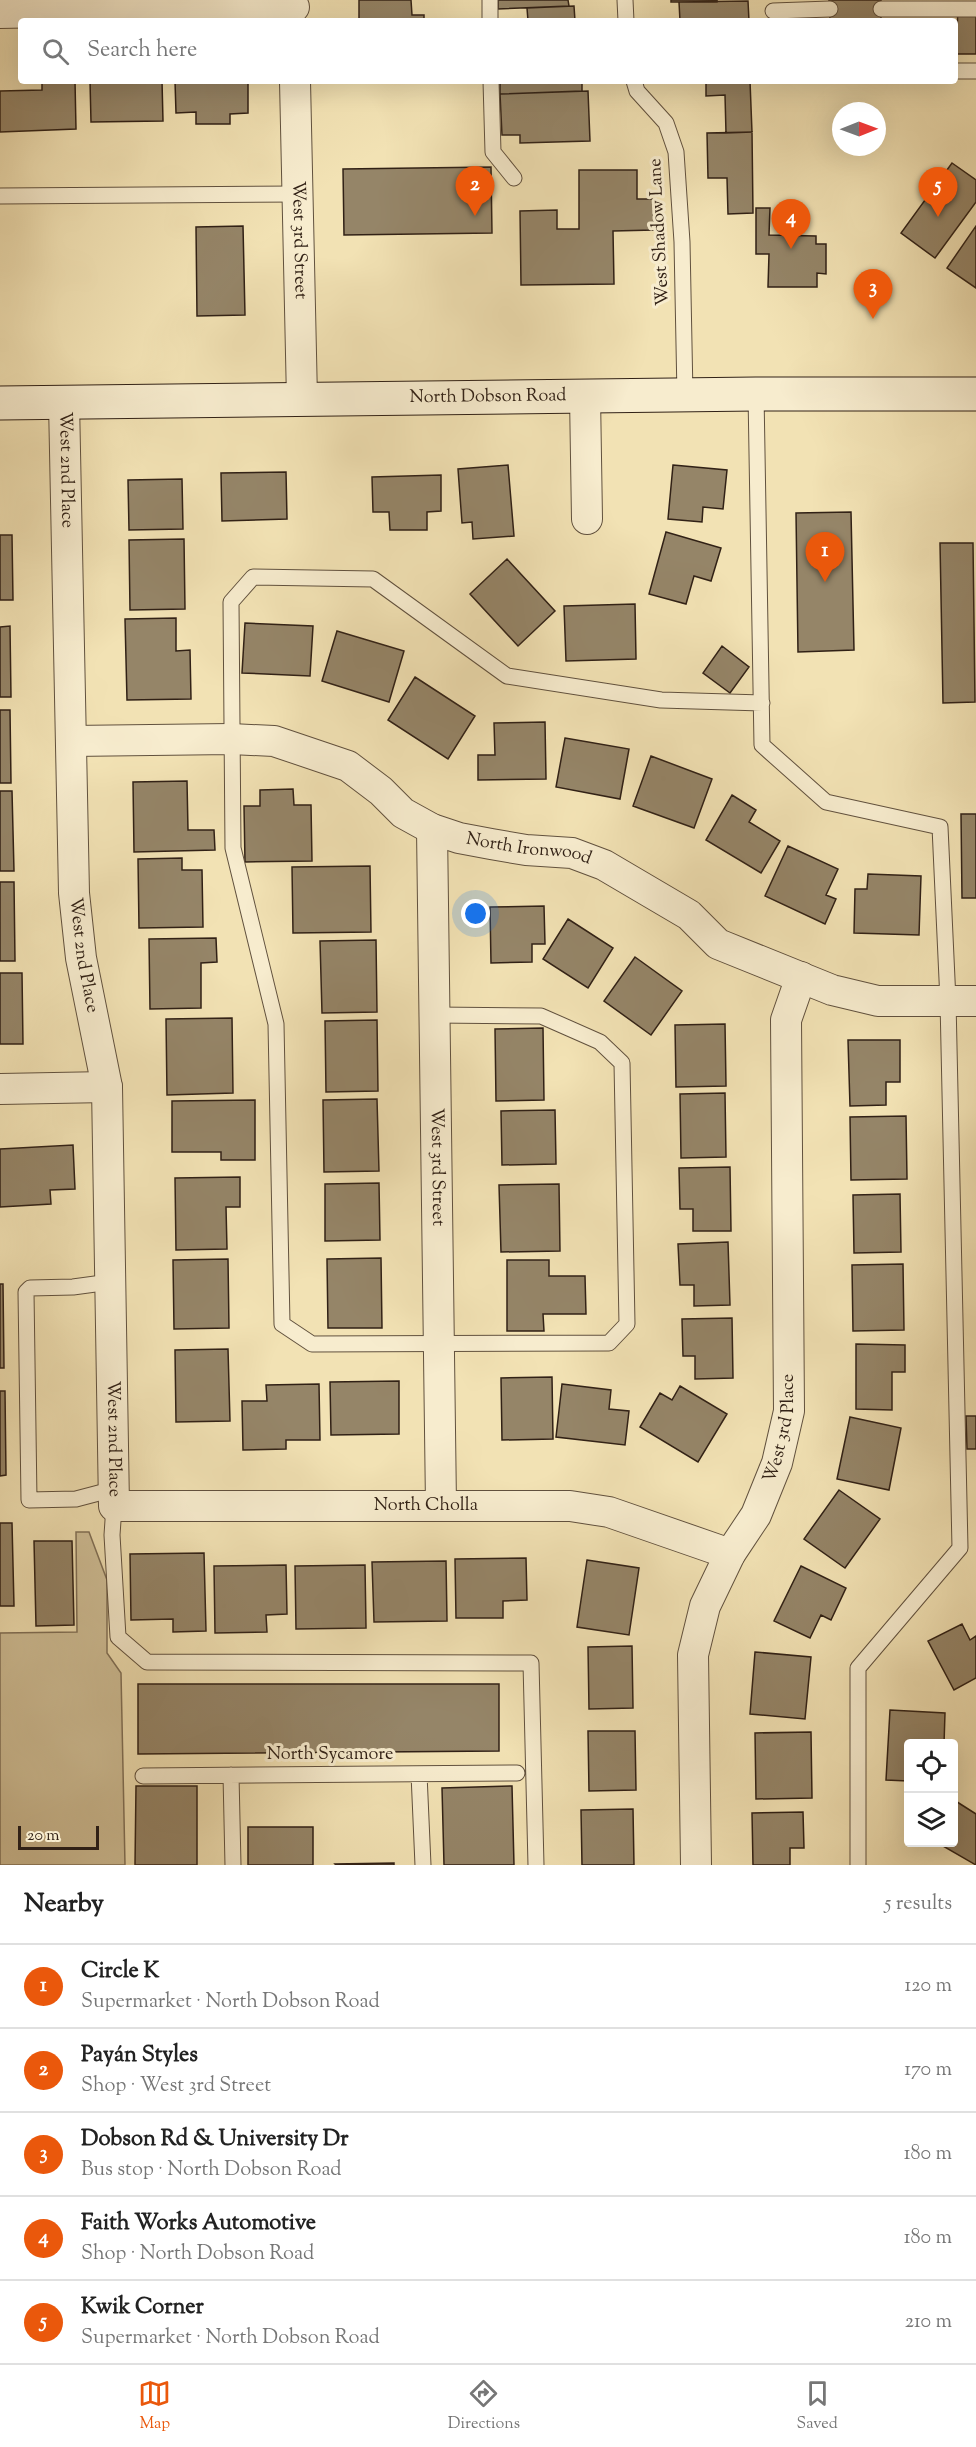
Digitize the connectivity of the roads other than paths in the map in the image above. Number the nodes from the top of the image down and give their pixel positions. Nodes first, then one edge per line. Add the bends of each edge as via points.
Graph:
1 (490, 0) edge
2 (626, 0) edge
3 (134, 5) edge
4 (830, 9) dead end
5 (881, 9) dead end
6 (976, 9) edge
7 (294, 10) edge
8 (773, 11) edge
9 (0, 13) edge
10 (490, 18) edge
11 (626, 18) edge
12 (958, 71) edge
13 (976, 71) edge
14 (295, 84) edge
15 (491, 84) edge
16 (635, 84) edge
17 (514, 178) dead end
18 (298, 194) junction
19 (0, 196) edge
20 (756, 394) junction
21 (976, 394) edge
22 (685, 395) junction
23 (585, 396) junction
24 (302, 399) junction
25 (64, 402) junction
26 (0, 403) edge
27 (587, 519) dead end
28 (762, 703) junction
29 (231, 739) junction
30 (71, 741) junction
31 (432, 829) junction
32 (801, 977) junction
33 (962, 1001) edge
34 (435, 1015) junction
35 (107, 1087) junction
36 (0, 1089) edge
37 (110, 1282) junction
38 (439, 1344) junction
39 (114, 1498) junction
40 (441, 1505) junction
41 (730, 1554) junction
42 (517, 1773) dead end
43 (419, 1774) junction
44 (231, 1775) junction
45 (143, 1776) dead end
46 (233, 1865) edge
47 (423, 1865) edge
48 (536, 1865) edge
49 (696, 1865) edge
50 (858, 1865) edge

1 - 10 lane
2 - 11 lane
3 - 7 street
3 - 9 street
4 - 8 lane
5 - 6 lane
12 - 13 lane
14 - 18 street, West 3rd Street
15 - 17 lane via 493,152
16 - 22 lane, West Shadow Lane via 666,123 676,152
18 - 19 lane
18 - 24 street, West 3rd Street
20 - 21 main road, North Dobson Road
20 - 22 main road, North Dobson Road
20 - 28 lane
22 - 23 main road, North Dobson Road
23 - 24 main road, North Dobson Road
23 - 27 street
24 - 25 main road, North Dobson Road
25 - 26 main road, North Dobson Road
25 - 30 street, West 2nd Place
28 - 29 lane via 661,700 507,676 373,579 253,577 231,602
28 - 33 lane via 762,745 826,802 940,827
29 - 30 street, North Ironwood
29 - 31 street, North Ironwood via 274,741 348,766 404,813
29 - 38 lane via 233,848 276,1024 282,1324 312,1344
30 - 35 street, West 2nd Place via 74,893 81,958
31 - 32 street, North Ironwood via 491,844 572,853 604,865 689,915 718,944
31 - 34 street, West 3rd Street
32 - 33 street, North Ironwood via 832,990 878,1001
32 - 41 street, West 3rd Place via 786,1020 789,1411 777,1463 756,1515
33 - 50 lane via 960,1548 858,1668
34 - 38 street, West 3rd Street
34 - 38 lane via 541,1016 600,1042 622,1063 627,1324 609,1343
35 - 36 street
35 - 37 street, West 2nd Place
37 - 39 street, West 2nd Place
37 - 39 lane via 30,1288 26,1292 29,1500
38 - 40 street, West 3rd Street
39 - 40 street, North Cholla
39 - 48 lane via 112,1535 118,1637 147,1662 531,1663
40 - 41 street, North Cholla via 570,1506 609,1512
41 - 49 street, West 3rd Place via 705,1606 693,1655
42 - 43 lane, North Sycamore
43 - 44 lane, North Sycamore
43 - 47 lane
44 - 45 lane, North Sycamore
44 - 46 lane

